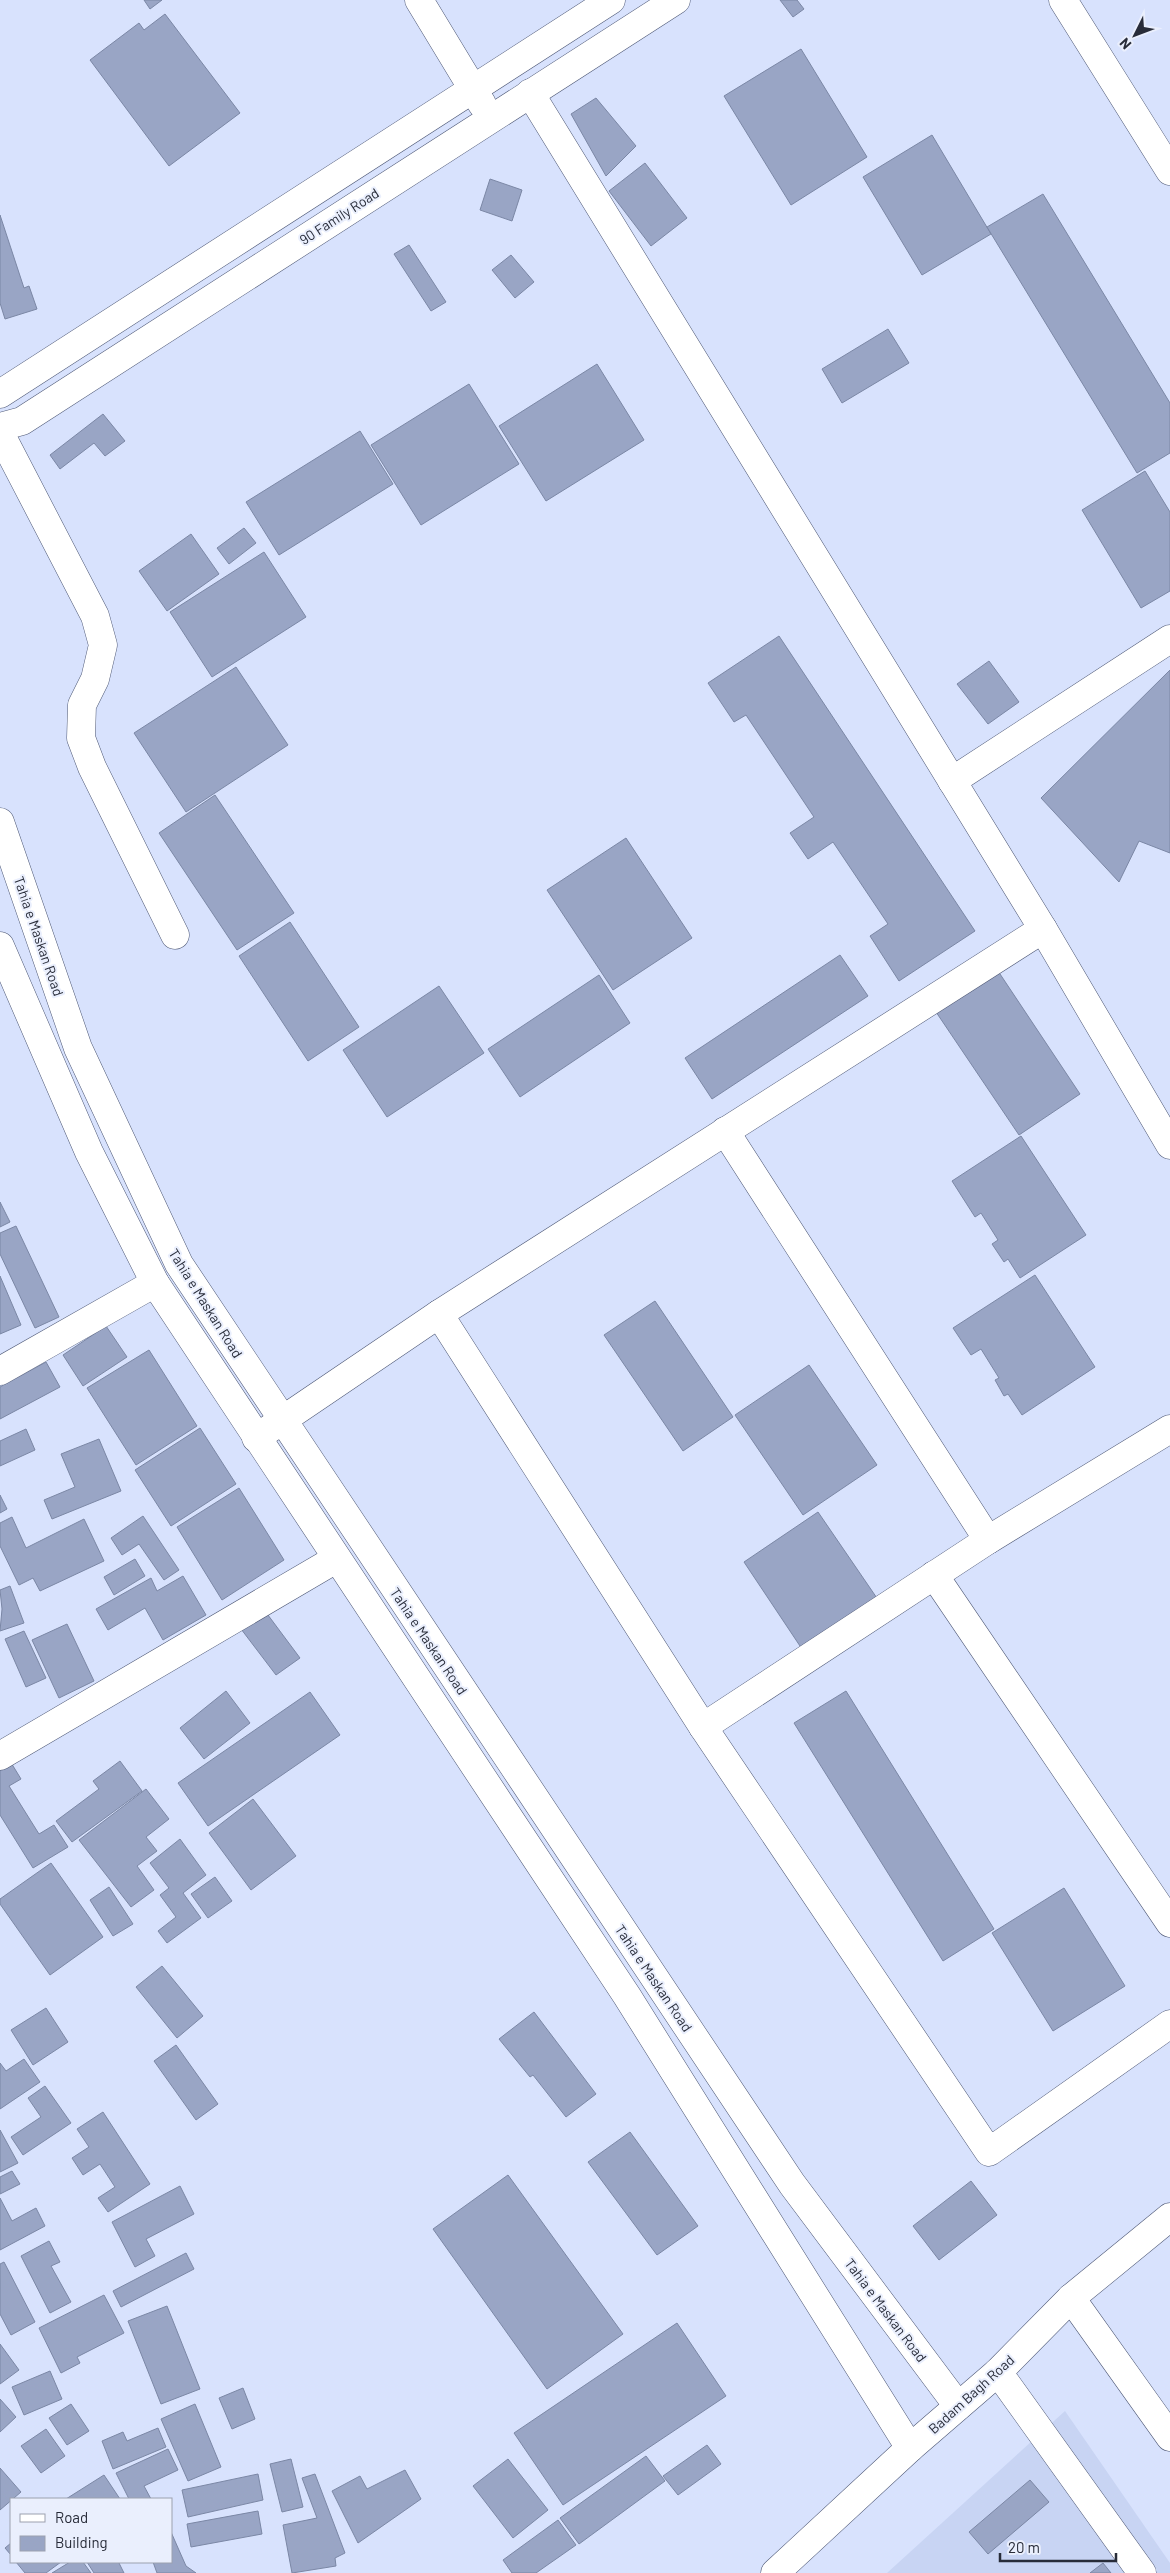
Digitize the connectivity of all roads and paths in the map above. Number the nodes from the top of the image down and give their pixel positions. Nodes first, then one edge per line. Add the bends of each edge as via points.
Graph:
1 (419, 0) edge
2 (611, 0) edge
3 (676, 0) edge
4 (1064, 0) edge
5 (473, 88) junction
6 (530, 92) junction
7 (491, 118) junction
8 (1170, 171) edge
9 (0, 394) edge
10 (0, 427) edge
11 (0, 433) edge
12 (1170, 639) edge
13 (952, 781) junction
14 (0, 822) edge
15 (1043, 929) junction
16 (175, 935) dead end
17 (0, 946) edge
18 (725, 1131) junction
19 (1170, 1144) edge
20 (155, 1283) junction
21 (439, 1314) junction
22 (0, 1371) edge
23 (282, 1420) junction
24 (1170, 1429) edge
25 (256, 1438) junction
26 (988, 1540) junction
27 (336, 1558) junction
28 (934, 1575) junction
29 (703, 1727) junction
30 (0, 1756) edge
31 (1170, 1923) edge
32 (1170, 2024) edge
33 (1170, 2217) edge
34 (1072, 2298) junction
35 (998, 2372) junction
36 (958, 2406) junction
37 (1170, 2436) edge
38 (910, 2448) junction
39 (775, 2573) edge
40 (1142, 2573) edge

1 - 5 street
2 - 5 street
3 - 6 street, 90 Family Road
4 - 8 street
5 - 7 street
5 - 9 street
6 - 7 street, 90 Family Road
6 - 13 street
7 - 10 street, 90 Family Road via 22,421
11 - 16 street via 95,616 102,645 95,679 82,706 81,738 92,767
12 - 13 street
13 - 15 street
14 - 23 street, Tahia e Maskan Road via 78,1048 179,1264
15 - 18 street
15 - 19 street
17 - 20 street via 89,1152
18 - 21 street
18 - 26 street
20 - 22 street
20 - 25 street
21 - 23 street
21 - 29 street
23 - 25 street
23 - 36 street, Tahia e Maskan Road via 792,2184
24 - 26 street
25 - 27 street
26 - 28 street
27 - 30 street
27 - 38 street via 627,1996
28 - 29 street
28 - 31 street
29 - 32 street via 989,2152
33 - 34 street, Badam Bagh Road
34 - 35 street, Badam Bagh Road
34 - 37 street
35 - 36 street, Badam Bagh Road
35 - 40 street
36 - 38 street, Badam Bagh Road
38 - 39 street, Badam Bagh Road

